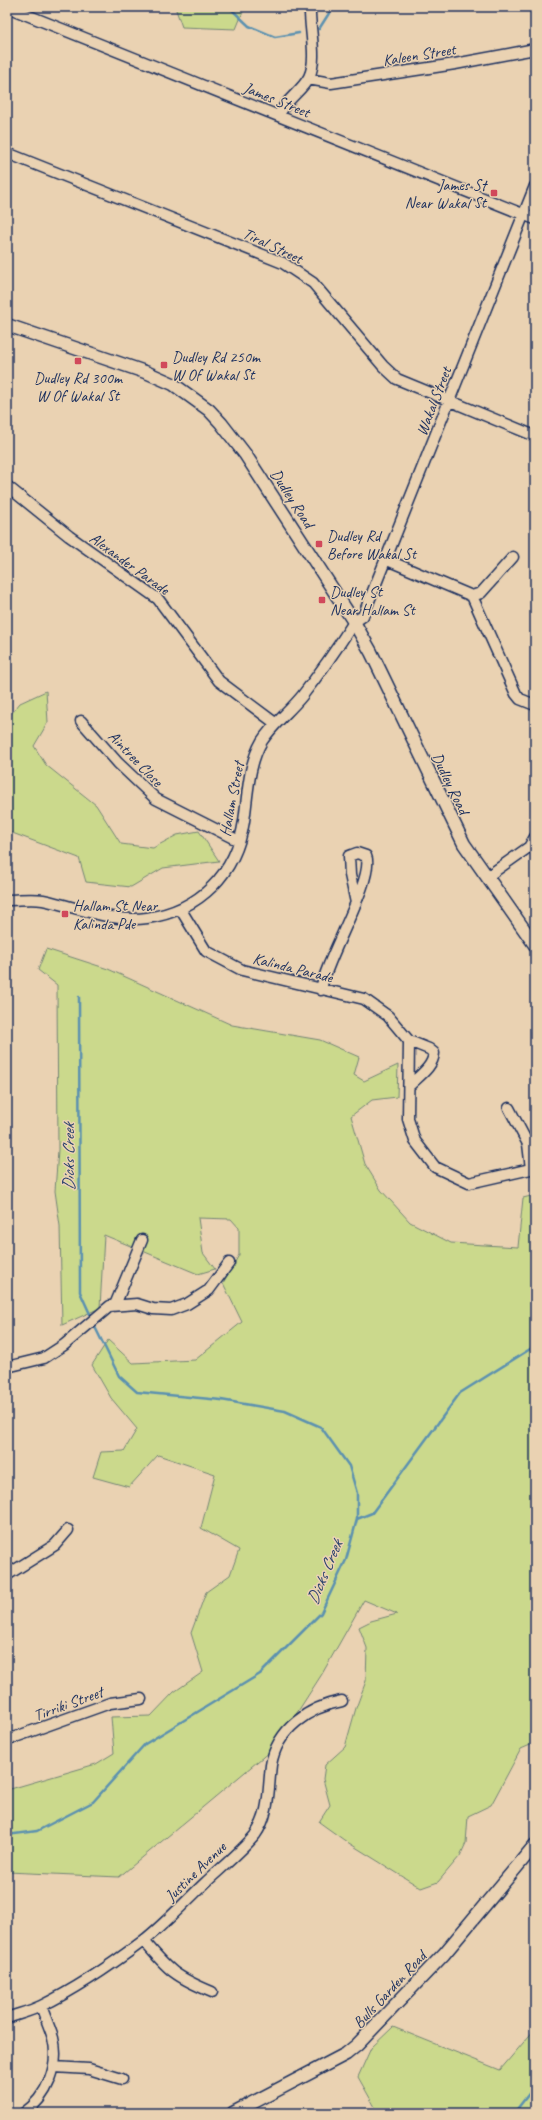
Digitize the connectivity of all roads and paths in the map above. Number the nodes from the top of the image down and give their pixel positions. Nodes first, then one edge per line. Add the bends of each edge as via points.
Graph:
1 (7, 7) edge
2 (310, 7) edge
3 (28, 11) edge
4 (535, 49) edge
5 (308, 79) junction
6 (278, 115) junction
7 (7, 153) edge
8 (535, 186) edge
9 (524, 214) junction
10 (535, 219) edge
11 (7, 325) edge
12 (449, 401) junction
13 (535, 436) edge
14 (7, 486) edge
15 (513, 557) dead end
16 (387, 560) junction
17 (472, 596) junction
18 (354, 622) junction
19 (535, 705) edge
20 (81, 721) dead end
21 (275, 723) junction
22 (535, 837) edge
23 (239, 841) junction
24 (488, 876) junction
25 (7, 900) edge
26 (356, 903) dead end
27 (181, 910) junction
28 (535, 945) edge
29 (321, 990) junction
30 (409, 1041) junction
31 (410, 1085) junction
32 (509, 1108) dead end
33 (533, 1169) edge
34 (142, 1240) dead end
35 (229, 1263) dead end
36 (115, 1305) junction
37 (7, 1366) edge
38 (68, 1530) dead end
39 (7, 1576) edge
40 (141, 1699) dead end
41 (342, 1701) dead end
42 (7, 1740) edge
43 (535, 1845) edge
44 (144, 1940) junction
45 (212, 1992) dead end
46 (41, 2006) junction
47 (7, 2018) edge
48 (54, 2067) junction
49 (122, 2079) dead end
50 (24, 2113) edge
51 (233, 2113) edge

1 - 3 street, James Street
2 - 5 street via 313,59
3 - 6 street, James Street
4 - 5 street, Kaleen Street via 331,83
5 - 6 street
6 - 9 street, James Street
7 - 12 street, Tiral Street via 283,263 314,284 397,379
8 - 9 street, Wakal Street
9 - 10 street, James Street
9 - 12 street, Wakal Street
11 - 18 main road, Dudley Road via 148,373 173,384 209,410 245,454
12 - 13 street, Tiral Street
12 - 16 street, Wakal Street
14 - 21 street, Alexander Parade via 69,536 158,599 219,681
15 - 17 street via 481,593
16 - 17 street
16 - 18 street, Wakal Street via 363,616
17 - 19 street via 516,694 520,699
18 - 21 street, Hallam Street via 302,695 287,714
18 - 24 main road, Dudley Road via 371,652 454,827
20 - 23 street, Aintree Close via 118,763 156,799
21 - 23 street, Hallam Street via 254,759
22 - 24 street via 529,847
23 - 27 street, Hallam Street via 228,867 220,878 210,889
24 - 28 main road, Dudley Road
25 - 27 street, Hallam Street via 42,900 118,919 145,918
26 - 29 street via 330,959 322,979
27 - 29 street, Kalinda Parade via 206,951 242,970
29 - 30 street, Kalinda Parade via 364,999 388,1016
30 - 31 street
30 - 31 street, Kalinda Parade via 434,1053 434,1060
31 - 33 street via 408,1119 415,1141 435,1168 469,1183
32 - 33 street via 528,1144
34 - 36 street
35 - 36 street via 209,1290 193,1301 171,1310 153,1309 137,1304
36 - 37 street via 110,1306 64,1345 44,1358
38 - 39 street via 55,1545
40 - 42 street, Tirriki Street via 110,1703
41 - 44 street, Justine Avenue via 326,1704 309,1712 282,1738 272,1763 268,1805 255,1835
43 - 51 main road, Bulls Garden Road via 444,1954 357,2045 346,2054
44 - 45 street via 165,1967 183,1979
44 - 46 street, Justine Avenue
46 - 47 street, Justine Avenue
46 - 48 street via 54,2039
48 - 49 street via 89,2069
48 - 50 street via 46,2089

